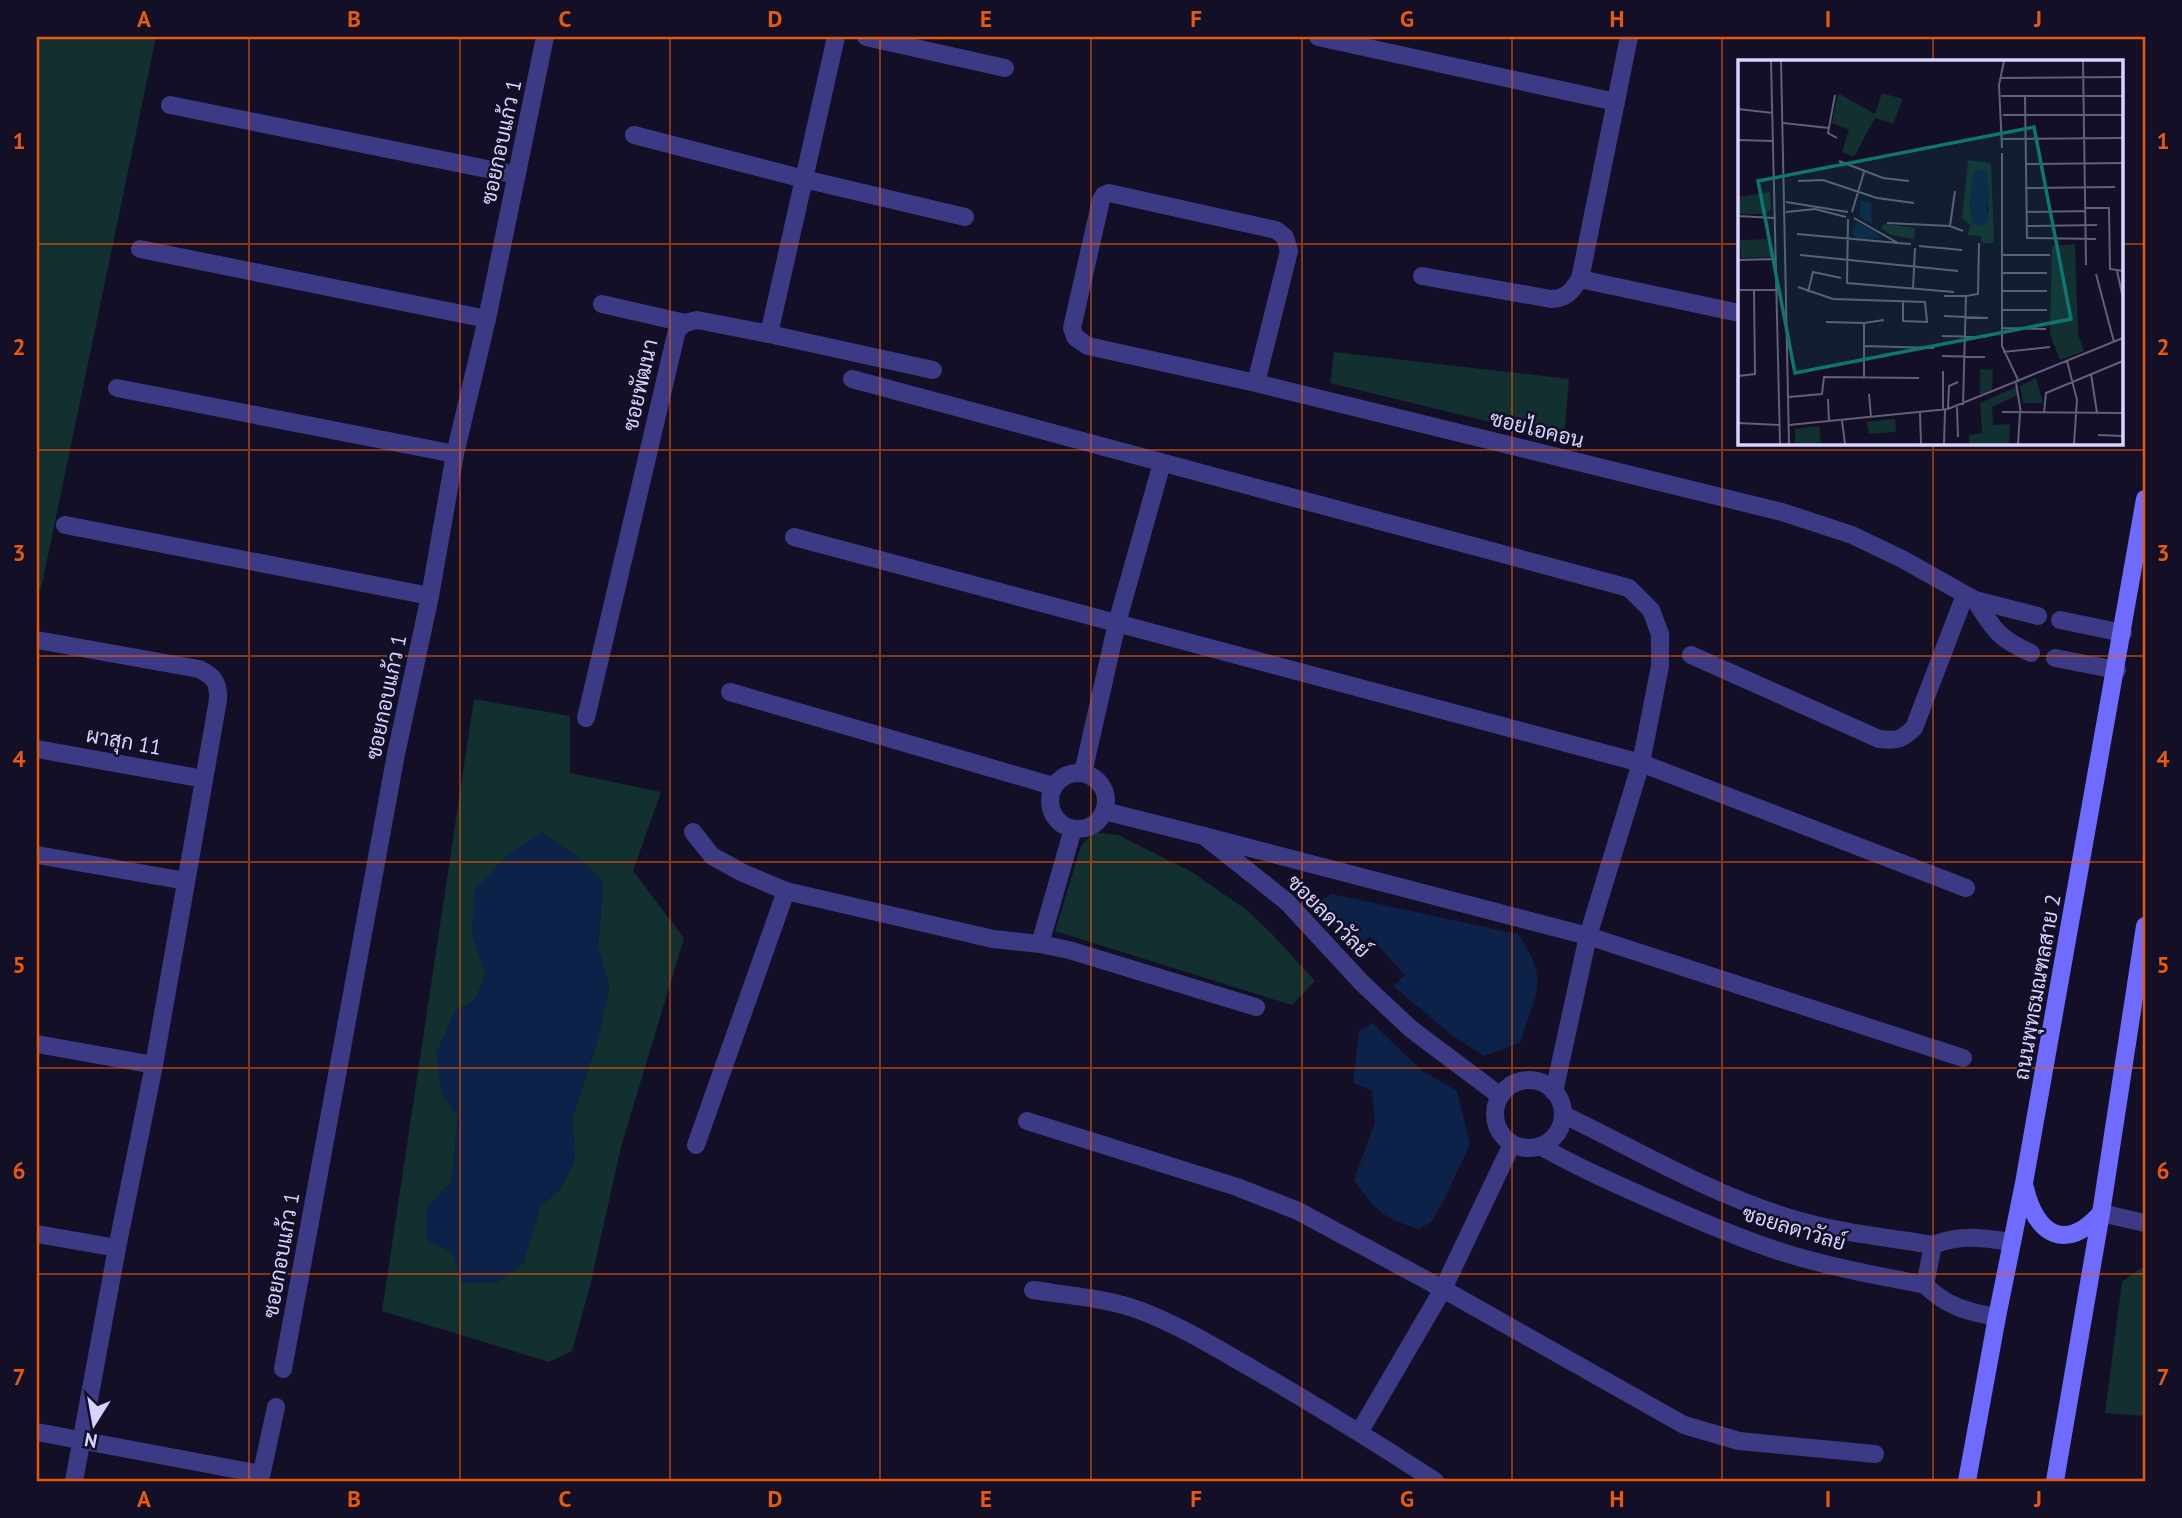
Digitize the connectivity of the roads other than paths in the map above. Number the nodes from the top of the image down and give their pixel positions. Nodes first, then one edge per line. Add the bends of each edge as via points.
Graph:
1 (545, 37) edge
2 (836, 37) edge
3 (866, 37) edge
4 (1318, 37) edge
5 (1629, 37) edge
6 (1005, 68) dead end
7 (1616, 102) junction
8 (170, 105) dead end
9 (634, 135) dead end
10 (517, 175) junction
11 (804, 179) junction
12 (965, 217) dead end
13 (140, 248) dead end
14 (1422, 276) dead end
15 (1580, 279) junction
16 (602, 304) dead end
17 (1738, 313) edge
18 (488, 319) junction
19 (685, 323) junction
20 (769, 334) junction
21 (933, 370) dead end
22 (852, 379) dead end
23 (1256, 383) junction
24 (117, 388) dead end
25 (455, 454) junction
26 (1162, 463) junction
27 (2145, 499) edge
28 (65, 525) dead end
29 (794, 537) dead end
30 (430, 596) junction
31 (1970, 598) junction
32 (2038, 616) dead end
33 (2060, 620) dead end
34 (1117, 623) junction
35 (2123, 633) junction
36 (37, 640) edge
37 (2031, 653) dead end
38 (1691, 655) dead end
39 (2055, 658) dead end
40 (2116, 670) junction
41 (730, 692) dead end
42 (586, 719) dead end
43 (37, 749) edge
44 (1641, 763) junction
45 (1083, 773) junction
46 (204, 779) junction
47 (1053, 786) junction
48 (1104, 811) junction
49 (1073, 829) junction
50 (693, 832) dead end
51 (1204, 836) junction
52 (37, 855) edge
53 (186, 881) junction
54 (1966, 888) dead end
55 (786, 891) junction
56 (2145, 926) edge
57 (1588, 936) junction
58 (1040, 944) junction
59 (1255, 1007) dead end
60 (37, 1044) edge
61 (1963, 1058) dead end
62 (154, 1065) junction
63 (1554, 1092) junction
64 (1499, 1095) junction
65 (1564, 1115) junction
66 (1027, 1121) dead end
67 (1512, 1144) junction
68 (696, 1145) dead end
69 (1540, 1146) junction
70 (2024, 1183) junction
71 (2101, 1213) junction
72 (2145, 1223) edge
73 (37, 1234) edge
74 (2012, 1242) junction
75 (1933, 1245) junction
76 (117, 1248) junction
77 (1925, 1285) junction
78 (1443, 1289) junction
79 (1033, 1290) dead end
80 (1997, 1317) junction
81 (283, 1369) dead end
82 (276, 1407) dead end
83 (1360, 1431) junction
84 (37, 1432) edge
85 (81, 1440) junction
86 (1875, 1454) dead end
87 (260, 1478) edge
88 (74, 1481) edge
89 (1436, 1481) edge
90 (1968, 1481) edge
91 (2055, 1481) edge

1 - 10 street, ซอยกอบแก้ว 1
2 - 11 street
3 - 6 street
4 - 7 street
5 - 7 street
7 - 15 street
8 - 10 street
9 - 11 street
10 - 18 street, ซอยกอบแก้ว 1
11 - 12 street
11 - 20 street
13 - 18 street
14 - 15 street via 1551,299 1564,298
15 - 17 street
16 - 19 street
18 - 25 street, ซอยกอบแก้ว 1
19 - 20 street, ซอยพัฒนา via 697,320
19 - 42 street, ซอยพัฒนา via 677,330
20 - 21 street, ซอยพัฒนา
22 - 26 street
23 - 23 street, ซอยไอคอน via 1088,346 1075,337 1072,328 1104,195 1276,230 1285,237 1289,251
23 - 31 street, ซอยไอคอน via 1782,512 1852,536
24 - 25 street
25 - 30 street, ซอยกอบแก้ว 1
26 - 34 street
26 - 44 street via 1629,588 1651,610 1660,634 1660,666
27 - 35 main road, ถนนพุทธมณฑลสาย 2
28 - 30 street
29 - 34 street
30 - 81 street, ซอยกอบแก้ว 1 via 396,754
31 - 32 street, ซอยไอคอน
31 - 37 street, ซอยไอคอน via 1995,632
31 - 38 street via 1914,728 1895,741 1879,739
33 - 35 street
34 - 44 street
34 - 45 street
35 - 40 main road, ถนนพุทธมณฑลสาย 2
36 - 46 street via 199,669 211,675 219,687
39 - 40 street
40 - 70 main road, ถนนพุทธมณฑลสาย 2
41 - 47 street
43 - 46 street, ผาสุก 11
44 - 54 street
44 - 57 street
45 - 47 street via 1070,774
45 - 48 street via 1092,776 1105,792
46 - 53 street
47 - 49 street via 1050,807
48 - 49 street via 1096,823
48 - 51 street, ซอยลดาวัลย์
49 - 58 street
50 - 55 street via 712,856
51 - 57 street
51 - 64 street, ซอยลดาวัลย์ via 1287,902 1410,1029
52 - 53 street
53 - 62 street
55 - 58 street via 993,939
55 - 68 street
56 - 71 main road
57 - 61 street
57 - 63 street
58 - 59 street
60 - 62 street
62 - 76 street
63 - 64 street via 1534,1079 1508,1085
63 - 65 street via 1563,1102
64 - 67 street via 1495,1122
65 - 69 street via 1552,1139
65 - 75 street, ซอยลดาวัลย์ via 1689,1178 1785,1217 1827,1229
66 - 78 street via 1237,1187 1298,1211
67 - 69 street, ซอยลดาวัลย์
67 - 78 street
69 - 77 street, ซอยลดาวัลย์ via 1576,1167 1766,1247
70 - 71 main road via 2034,1215 2053,1233 2078,1233
70 - 74 main road, ถนนพุทธมณฑลสาย 2
71 - 72 street
71 - 91 main road
73 - 76 street
74 - 75 street, ซอยลดาวัลย์ via 1964,1237
74 - 80 main road, ถนนพุทธมณฑลสาย 2
75 - 77 street
76 - 85 street
77 - 80 street, ซอยลดาวัลย์ via 1952,1305
78 - 83 street
78 - 86 street via 1684,1425 1739,1441
79 - 83 street via 1097,1298 1135,1309 1222,1352
80 - 90 main road, ถนนพุทธมณฑลสาย 2
82 - 87 street
83 - 89 street
84 - 85 street
85 - 87 street
85 - 88 street

